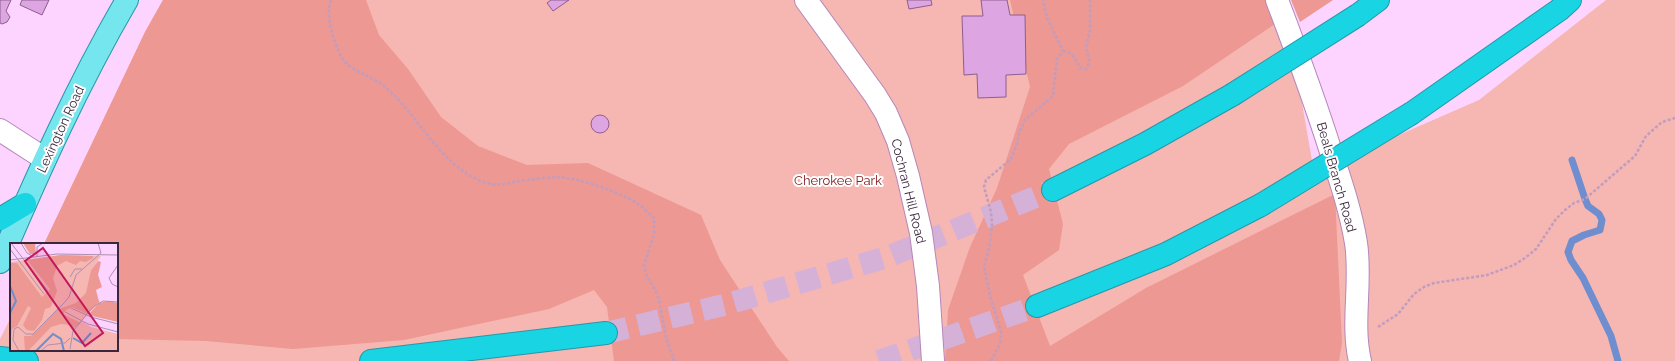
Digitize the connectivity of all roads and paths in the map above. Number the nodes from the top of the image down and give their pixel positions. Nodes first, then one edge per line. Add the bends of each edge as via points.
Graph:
1 (127, 0) edge
2 (331, 0) edge
3 (806, 0) edge
4 (1043, 0) edge
5 (1090, 0) edge
6 (1277, 0) edge
7 (1378, 0) edge
8 (1570, 0) edge
9 (1063, 51) junction
10 (1675, 118) edge
11 (0, 130) edge
12 (45, 159) junction
13 (1053, 190) tunnel mouth
14 (25, 204) junction
15 (0, 219) edge
16 (0, 262) edge
17 (1037, 306) tunnel mouth
18 (606, 333) tunnel mouth
19 (1357, 336) junction
20 (0, 358) edge
21 (27, 361) edge
22 (371, 361) edge
23 (674, 361) edge
24 (933, 361) edge
25 (991, 361) edge
26 (1360, 361) edge

1 - 12 main road, Lexington Road via 100,47
2 - 23 path via 328,18 343,59 384,86 455,166 468,175 496,185 557,177 575,179 629,198 654,218 654,234 644,266 659,300 664,330
3 - 24 street, Cochran Hill Road via 875,95 886,112 898,141 921,233 928,286
4 - 9 path via 1047,18
5 - 9 path via 1090,30 1086,47 1090,58 1088,67 1080,68 1073,56
6 - 19 street, Beals Branch Road via 1348,204 1356,244
7 - 13 highway, bridge via 1232,95 1145,144
8 - 17 highway, bridge via 1412,113 1261,204 1166,254
9 - 25 path via 1057,59 1053,96 1025,120 1010,159 986,180 984,187 992,225 984,266 1001,332 1000,344
10 - 19 path via 1662,122 1646,136 1635,156 1585,199 1565,210 1536,249 1514,266 1487,275 1434,283 1424,287 1414,294 1390,321
11 - 12 street
12 - 14 main road, Lexington Road
14 - 15 highway
14 - 16 main road, Lexington Road
18 - 22 highway
19 - 26 street, Beals Branch Road
20 - 21 highway

